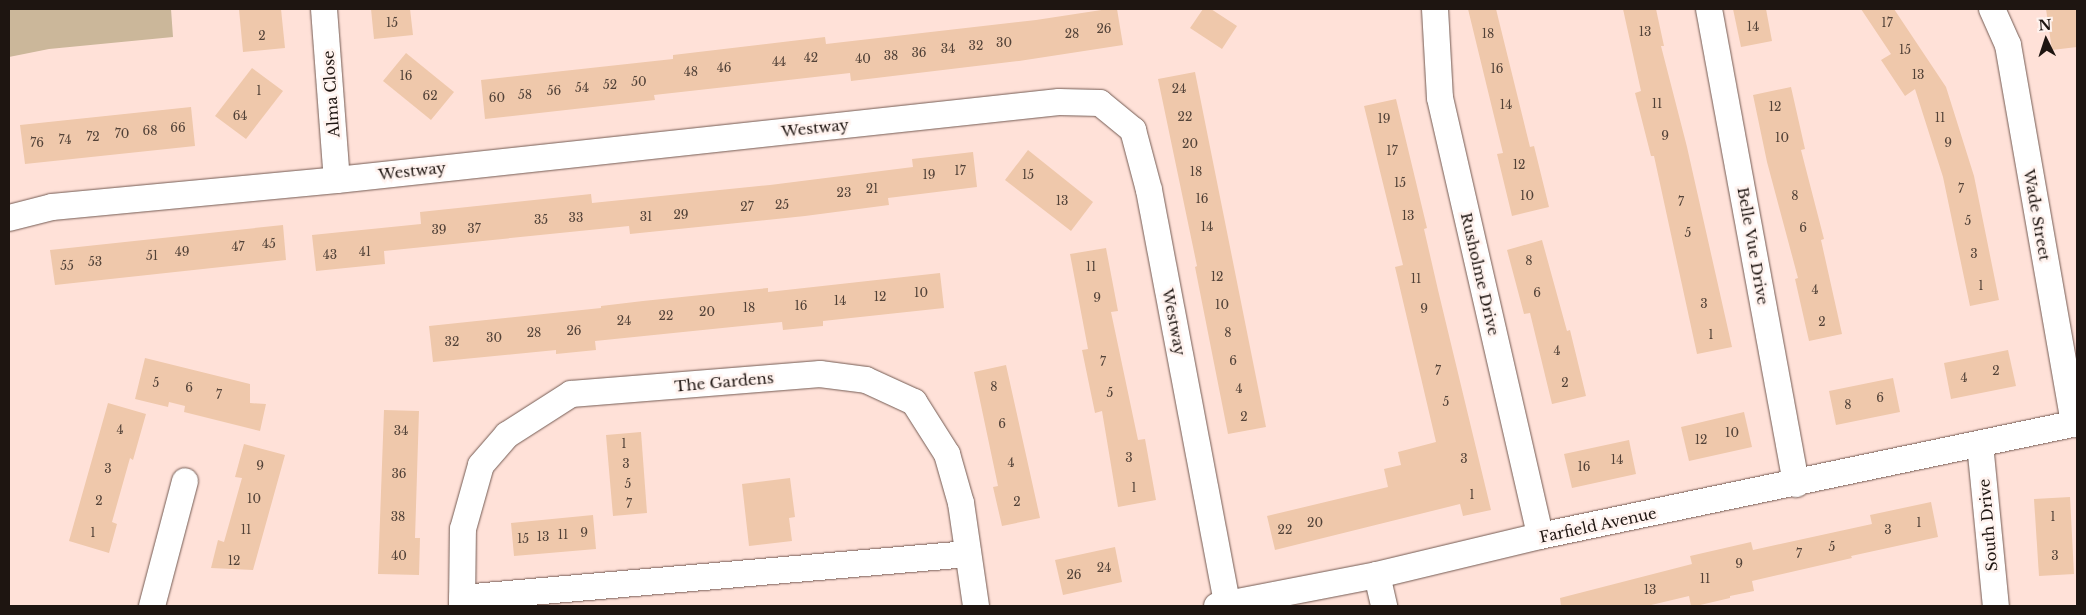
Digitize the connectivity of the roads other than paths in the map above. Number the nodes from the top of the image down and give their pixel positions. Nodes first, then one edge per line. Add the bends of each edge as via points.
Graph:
1 (324, 9) edge
2 (1435, 9) edge
3 (1709, 9) edge
4 (1992, 9) edge
5 (337, 180) junction
6 (9, 218) edge
7 (2076, 423) edge
8 (1980, 444) junction
9 (184, 481) dead end
10 (1796, 484) junction
11 (1540, 536) junction
12 (968, 554) junction
13 (1377, 575) junction
14 (462, 602) edge
15 (1222, 605) edge
16 (152, 606) edge
17 (976, 606) edge
18 (1384, 606) edge
19 (1996, 606) edge

1 - 5 street, Alma Close
2 - 11 street, Rusholme Drive via 1440,98
3 - 10 street, Belle Vue Drive
4 - 7 street, Wade Street via 2008,45
5 - 6 street, Westway via 52,207
5 - 15 street, Westway via 1060,102 1100,103 1133,130 1149,190
7 - 8 street, Farfield Avenue
8 - 10 street, Farfield Avenue
8 - 19 street, South Drive
9 - 16 street
10 - 11 street, Farfield Avenue
11 - 13 street, Farfield Avenue
12 - 14 street
12 - 14 street, The Gardens via 961,503 947,454 914,402 866,380 820,374 571,394 507,434 481,465 463,529
12 - 17 street, The Gardens
13 - 15 street, Farfield Avenue
13 - 18 street

